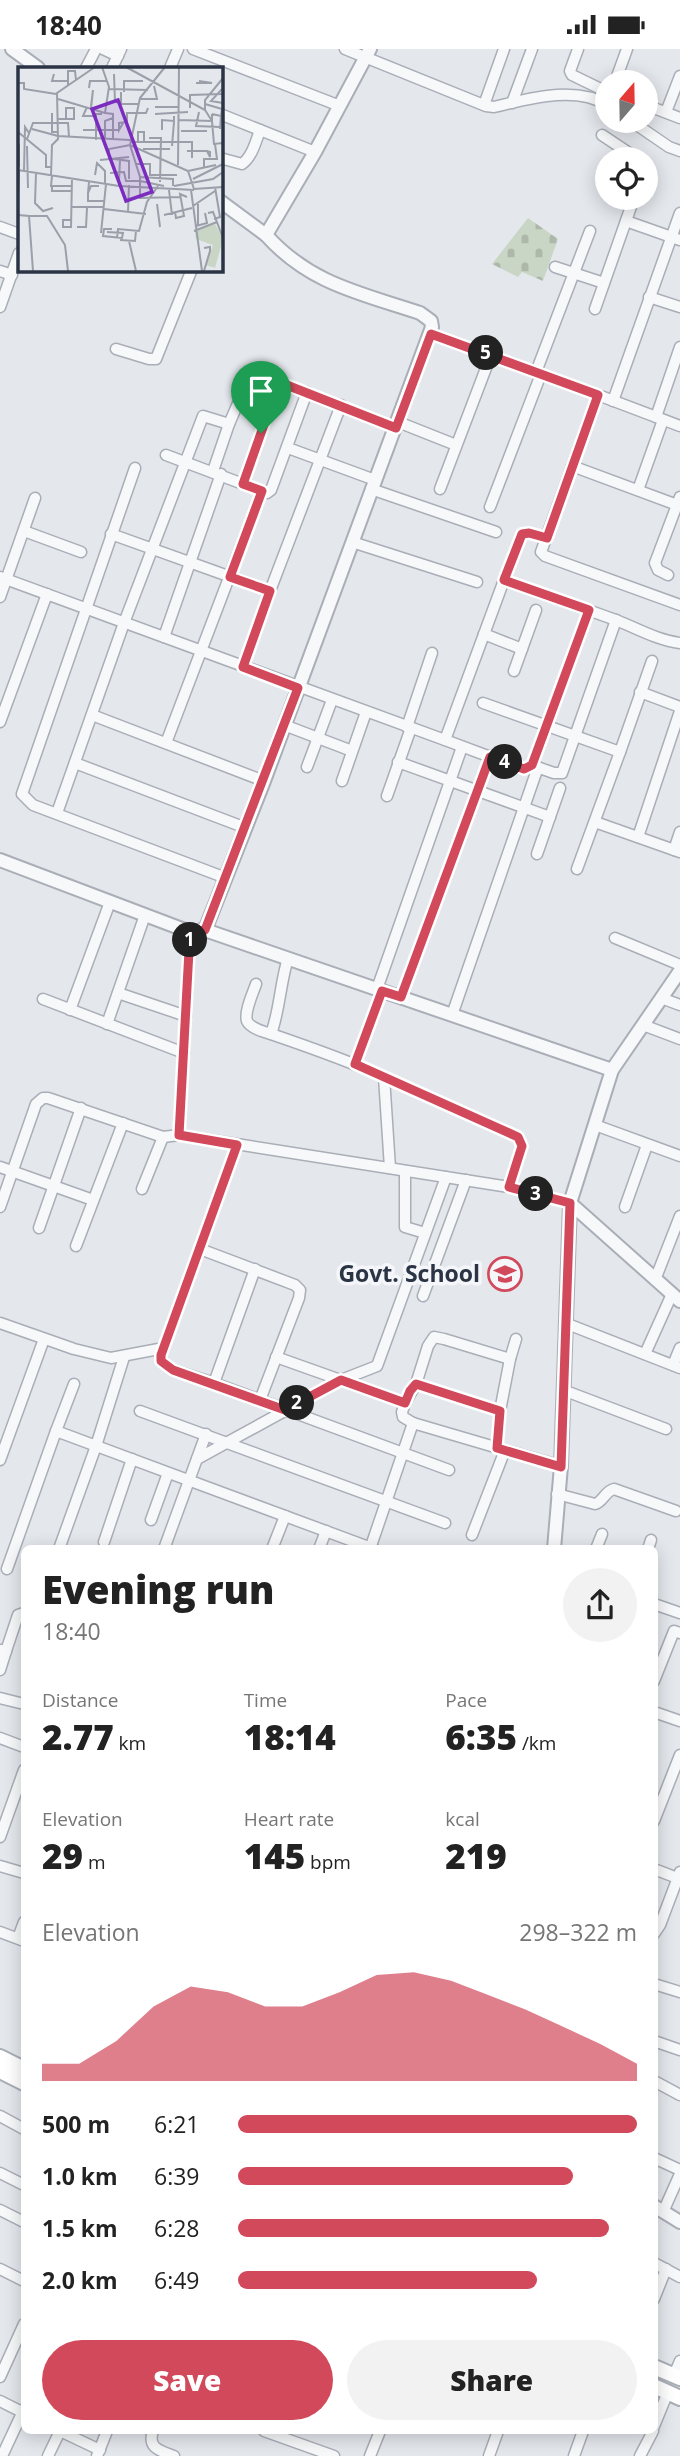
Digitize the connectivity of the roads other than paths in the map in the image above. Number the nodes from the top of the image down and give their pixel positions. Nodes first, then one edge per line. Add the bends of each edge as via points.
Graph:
1 (12, 49) edge
2 (96, 49) edge
3 (103, 49) edge
4 (178, 49) edge
5 (193, 49) edge
6 (345, 49) edge
7 (504, 49) edge
8 (532, 49) edge
9 (578, 49) edge
10 (627, 49) edge
11 (119, 52) edge
12 (368, 53) edge
13 (37, 67) edge
14 (87, 67) edge
15 (170, 67) edge
16 (619, 70) edge
17 (680, 76) edge
18 (595, 86) edge
19 (595, 98) edge
20 (512, 103) junction
21 (484, 105) junction
22 (340, 106) junction
23 (658, 109) edge
24 (666, 112) junction
25 (222, 115) edge
26 (680, 118) edge
27 (260, 130) junction
28 (649, 133) edge
29 (603, 135) dead end
30 (620, 147) edge
31 (315, 152) junction
32 (680, 152) edge
33 (222, 159) edge
34 (222, 202) edge
35 (630, 210) edge
36 (680, 213) edge
37 (626, 222) junction
38 (0, 227) edge
39 (590, 231) dead end
40 (18, 234) edge
41 (266, 235) junction
42 (676, 238) edge
43 (18, 256) edge
44 (555, 267) dead end
45 (0, 271) edge
46 (191, 271) edge
47 (574, 273) junction
48 (12, 275) junction
49 (604, 283) junction
50 (649, 297) junction
51 (0, 307) edge
52 (680, 307) edge
53 (595, 309) dead end
54 (431, 334) junction
55 (680, 347) edge
56 (116, 349) dead end
57 (491, 355) junction
58 (538, 373) junction
59 (279, 382) junction
60 (307, 392) junction
61 (598, 395) junction
62 (613, 401) junction
63 (341, 405) junction
64 (660, 418) junction
65 (229, 424) junction
66 (397, 425) junction
67 (680, 426) edge
68 (456, 445) junction
69 (288, 448) junction
70 (166, 455) dead end
71 (321, 459) junction
72 (185, 461) junction
73 (572, 466) junction
74 (135, 468) dead end
75 (217, 473) junction
76 (243, 484) junction
77 (373, 485) junction
78 (440, 489) dead end
79 (638, 490) junction
80 (262, 491) junction
81 (35, 498) dead end
82 (679, 502) edge
83 (490, 507) dead end
84 (24, 531) junction
85 (496, 532) dead end
86 (111, 534) junction
87 (547, 538) junction
88 (352, 542) junction
89 (152, 549) junction
90 (81, 552) dead end
91 (190, 562) junction
92 (668, 575) dead end
93 (230, 577) junction
94 (3, 578) edge
95 (504, 580) junction
96 (477, 582) dead end
97 (270, 591) junction
98 (47, 594) junction
99 (0, 597) edge
100 (680, 605) edge
101 (84, 608) junction
102 (536, 610) dead end
103 (589, 610) junction
104 (616, 620) junction
105 (124, 622) junction
106 (484, 634) junction
107 (164, 637) junction
108 (680, 643) edge
109 (522, 649) junction
110 (202, 652) junction
111 (432, 653) dead end
112 (652, 661) dead end
113 (243, 667) junction
114 (514, 671) dead end
115 (298, 688) junction
116 (640, 692) junction
117 (332, 700) junction
118 (484, 703) dead end
119 (680, 709) edge
120 (366, 712) junction
121 (92, 715) junction
122 (0, 722) edge
123 (547, 724) junction
124 (284, 725) junction
125 (409, 727) junction
126 (575, 735) junction
127 (317, 738) junction
128 (445, 740) junction
129 (166, 743) junction
130 (462, 747) junction
131 (352, 751) junction
132 (620, 752) junction
133 (490, 757) junction
134 (398, 762) junction
135 (75, 763) junction
136 (535, 766) junction
137 (307, 767) dead end
138 (264, 781) junction
139 (342, 781) dead end
140 (451, 781) junction
141 (561, 788) dead end
142 (477, 791) junction
143 (387, 796) dead end
144 (524, 807) junction
145 (57, 813) junction
146 (550, 817) junction
147 (595, 822) junction
148 (246, 828) junction
149 (680, 832) edge
150 (638, 837) junction
151 (677, 851) edge
152 (537, 854) dead end
153 (0, 860) edge
154 (578, 869) dead end
155 (226, 879) junction
156 (110, 901) junction
157 (145, 915) junction
158 (205, 930) junction
159 (190, 932) junction
160 (615, 938) dead end
161 (288, 958) junction
162 (680, 965) edge
163 (680, 971) edge
164 (256, 984) dead end
165 (379, 990) junction
166 (118, 993) junction
167 (401, 997) junction
168 (662, 998) junction
169 (43, 999) dead end
170 (680, 1005) edge
171 (70, 1010) junction
172 (452, 1015) junction
173 (186, 1016) junction
174 (107, 1024) junction
175 (643, 1025) junction
176 (271, 1034) junction
177 (680, 1039) edge
178 (184, 1053) junction
179 (355, 1064) junction
180 (612, 1070) junction
181 (384, 1077) junction
182 (81, 1108) junction
183 (123, 1123) junction
184 (595, 1125) junction
185 (179, 1135) junction
186 (163, 1137) junction
187 (237, 1145) junction
188 (648, 1145) junction
189 (679, 1154) edge
190 (0, 1167) edge
191 (390, 1168) junction
192 (405, 1171) junction
193 (13, 1172) junction
194 (446, 1177) junction
195 (466, 1180) junction
196 (53, 1186) junction
197 (509, 1187) junction
198 (142, 1189) dead end
199 (93, 1200) junction
200 (570, 1203) junction
201 (0, 1207) edge
202 (625, 1207) dead end
203 (679, 1222) edge
204 (39, 1228) dead end
205 (425, 1233) junction
206 (76, 1247) dead end
207 (200, 1249) junction
208 (255, 1269) junction
209 (655, 1280) junction
210 (423, 1296) dead end
211 (676, 1298) edge
212 (565, 1323) junction
213 (1, 1327) edge
214 (44, 1339) junction
215 (516, 1339) dead end
216 (164, 1348) junction
217 (680, 1348) edge
218 (645, 1354) junction
219 (124, 1357) junction
220 (276, 1357) junction
221 (510, 1359) junction
222 (676, 1366) edge
223 (341, 1380) junction
224 (214, 1383) junction
225 (74, 1384) dead end
226 (416, 1384) junction
227 (563, 1390) junction
228 (260, 1400) junction
229 (405, 1403) junction
230 (285, 1410) junction
231 (140, 1411) dead end
232 (500, 1411) junction
233 (414, 1423) junction
234 (666, 1429) dead end
235 (56, 1431) junction
236 (206, 1434) junction
237 (226, 1442) junction
238 (96, 1446) junction
239 (501, 1449) junction
240 (404, 1454) junction
241 (132, 1459) junction
242 (197, 1459) junction
243 (0, 1460) edge
244 (561, 1467) junction
245 (449, 1470) dead end
246 (168, 1472) junction
247 (190, 1481) junction
248 (557, 1494) junction
249 (680, 1500) edge
250 (387, 1502) junction
251 (678, 1512) edge
252 (285, 1516) junction
253 (151, 1520) dead end
254 (445, 1523) dead end
255 (326, 1531) junction
256 (601, 1534) dead end
257 (472, 1535) dead end
258 (104, 1542) dead end
259 (60, 1545) edge
260 (166, 1545) edge
261 (274, 1545) edge
262 (321, 1545) edge
263 (363, 1545) edge
264 (372, 1545) edge
265 (554, 1545) edge
266 (597, 1545) edge
267 (7, 1569) dead end
268 (658, 1606) edge
269 (21, 1614) edge
270 (680, 1614) edge
271 (677, 1632) edge
272 (3, 1650) edge
273 (659, 1656) edge
274 (0, 1670) edge
275 (0, 1697) edge
276 (21, 1703) edge
277 (658, 1713) edge
278 (680, 1721) edge
279 (0, 1738) edge
280 (21, 1746) edge
281 (680, 1755) edge
282 (21, 1777) edge
283 (658, 1811) edge
284 (4, 1816) edge
285 (0, 1837) edge
286 (0, 1866) edge
287 (658, 1870) edge
288 (21, 1872) edge
289 (679, 1876) edge
290 (658, 1925) edge
291 (0, 1932) edge
292 (21, 1939) edge
293 (658, 1985) edge
294 (680, 1993) edge
295 (658, 2042) edge
296 (680, 2050) edge
297 (0, 2057) edge
298 (21, 2068) edge
299 (0, 2071) edge
300 (21, 2082) edge
301 (658, 2083) edge
302 (680, 2095) edge
303 (0, 2116) edge
304 (21, 2127) edge
305 (658, 2160) edge
306 (680, 2172) edge
307 (0, 2173) edge
308 (21, 2184) edge
309 (659, 2209) edge
310 (0, 2210) edge
311 (21, 2220) edge
312 (680, 2222) edge
313 (658, 2265) edge
314 (666, 2269) junction
315 (1, 2271) edge
316 (680, 2277) edge
317 (21, 2280) edge
318 (658, 2289) edge
319 (21, 2329) edge
320 (4, 2355) edge
321 (680, 2361) edge
322 (658, 2369) edge
323 (0, 2377) edge
324 (677, 2377) edge
325 (668, 2392) edge
326 (0, 2401) edge
327 (21, 2411) edge
328 (21, 2418) edge
329 (658, 2418) edge
330 (59, 2434) edge
331 (65, 2434) edge
332 (106, 2434) edge
333 (152, 2434) edge
334 (272, 2434) edge
335 (379, 2434) edge
336 (497, 2434) edge
337 (582, 2434) edge
338 (651, 2434) edge
339 (98, 2453) edge
340 (2, 2456) edge
341 (48, 2456) edge
342 (174, 2456) edge
343 (334, 2456) edge
344 (370, 2456) edge
345 (489, 2456) edge
346 (574, 2456) edge
347 (640, 2456) edge

1 - 13 street
2 - 14 street
3 - 11 street
4 - 15 street
5 - 22 street
6 - 12 street
7 - 21 street
8 - 20 street
9 - 18 street via 570,71
10 - 16 street
12 - 21 street
12 - 22 street
17 - 24 street
19 - 20 street via 561,95
20 - 21 street
22 - 31 street
23 - 24 street
24 - 26 street
25 - 27 street
27 - 31 street
27 - 33 street via 244,163
28 - 32 street
29 - 30 street
31 - 41 street
34 - 41 street
35 - 37 street
36 - 42 street
37 - 42 street
37 - 49 street
38 - 40 street
39 - 47 street
41 - 54 street via 289,258 329,283 420,313 431,321
42 - 50 street
43 - 48 street
44 - 47 street
45 - 48 street
46 - 56 street via 156,359
47 - 49 street
47 - 58 street
48 - 51 street
49 - 53 street
50 - 52 street
50 - 62 street
54 - 57 street
54 - 66 street
55 - 64 street
57 - 58 street
57 - 68 street
58 - 61 street
58 - 83 street
59 - 60 street
59 - 65 street via 252,375
59 - 76 street
60 - 63 street
60 - 69 street
61 - 62 street
61 - 73 street
62 - 64 street
63 - 66 street
63 - 71 street
64 - 67 street
64 - 79 street
65 - 72 street via 202,415
65 - 75 street
66 - 68 street
66 - 77 street
68 - 78 street
69 - 71 street
69 - 80 street via 271,490
70 - 72 street
71 - 77 street
71 - 97 street
72 - 75 street
72 - 89 street
73 - 79 street
73 - 87 street
74 - 86 street
75 - 76 street
75 - 91 street
76 - 80 street
77 - 85 street
77 - 88 street
79 - 82 street
80 - 93 street
81 - 84 street
82 - 92 street via 655,566
84 - 90 street
84 - 94 street
86 - 89 street
86 - 101 street
87 - 95 street via 522,534
87 - 100 street via 541,549 545,556
88 - 96 street
88 - 115 street
89 - 91 street
89 - 105 street
91 - 93 street
91 - 107 street
93 - 97 street
93 - 110 street
94 - 98 street
94 - 99 street
95 - 103 street
95 - 106 street
97 - 113 street
98 - 101 street
98 - 122 street
101 - 105 street
101 - 145 street via 22,790 28,801
102 - 109 street
103 - 104 street
103 - 123 street
104 - 108 street
104 - 126 street
105 - 107 street
105 - 121 street
106 - 109 street
106 - 128 street
107 - 110 street
109 - 114 street
110 - 113 street
110 - 129 street
111 - 125 street
112 - 116 street
113 - 115 street
115 - 117 street
115 - 124 street
116 - 119 street
116 - 132 street
117 - 120 street
117 - 127 street
118 - 123 street
119 - 150 street
120 - 125 street
120 - 131 street
121 - 129 street
121 - 135 street
123 - 126 street
123 - 136 street
124 - 127 street
124 - 138 street
125 - 128 street
125 - 134 street
126 - 132 street
126 - 136 street via 562,773
127 - 131 street
127 - 137 street
128 - 130 street
129 - 138 street
130 - 133 street
130 - 140 street
131 - 139 street
132 - 147 street
133 - 136 street via 524,769
133 - 142 street
134 - 140 street
134 - 143 street
135 - 145 street
135 - 148 street
136 - 144 street
138 - 148 street
140 - 142 street
140 - 165 street
141 - 146 street
142 - 144 street
142 - 167 street
144 - 146 street
144 - 172 street
145 - 155 street
146 - 152 street
147 - 150 street
147 - 154 street
148 - 155 street
149 - 151 street
150 - 151 street
153 - 156 street
155 - 158 street
156 - 157 street
156 - 171 street
157 - 159 street
157 - 166 street
158 - 159 street
158 - 161 street
159 - 173 street
160 - 162 street
161 - 165 street
161 - 176 street
163 - 168 street
164 - 176 street via 246,1020
165 - 167 street
165 - 179 street
166 - 173 street
166 - 174 street
167 - 172 street
168 - 170 street
168 - 175 street
169 - 171 street
171 - 174 street
172 - 180 street
173 - 178 street
174 - 178 street
175 - 177 street
175 - 180 street
176 - 179 street
178 - 185 street
179 - 181 street
180 - 184 street
181 - 191 street
181 - 197 street via 518,1137 522,1146
182 - 183 street
182 - 193 street via 53,1099 39,1100
182 - 196 street
183 - 186 street
183 - 199 street
184 - 188 street
184 - 200 street
185 - 186 street
185 - 187 street
186 - 198 street
187 - 191 street
187 - 207 street
188 - 189 street
188 - 202 street
190 - 193 street
191 - 192 street
192 - 194 street
192 - 205 street via 405,1227
193 - 196 street
193 - 201 street
194 - 195 street
194 - 205 street
195 - 197 street
195 - 210 street
196 - 199 street
196 - 204 street
197 - 200 street
199 - 206 street
200 - 209 street
200 - 212 street
203 - 209 street
205 - 223 street via 376,1366
207 - 208 street
207 - 216 street
208 - 220 street via 300,1290
208 - 224 street
209 - 211 street
211 - 218 street
212 - 218 street
212 - 227 street
213 - 214 street
214 - 219 street via 93,1355
214 - 243 street
215 - 221 street
216 - 219 street
216 - 224 street via 163,1364
217 - 222 street
218 - 222 street
219 - 238 street
220 - 223 street
220 - 228 street
221 - 226 street via 434,1338
221 - 232 street
223 - 229 street
223 - 230 street
224 - 228 street
225 - 235 street
226 - 229 street
226 - 232 street
227 - 234 street
227 - 244 street
228 - 230 street
229 - 233 street via 401,1414
230 - 237 street
230 - 240 street
231 - 236 street
232 - 239 street
233 - 239 street
233 - 240 street
235 - 238 street
235 - 267 street
236 - 237 street
236 - 242 street
237 - 242 street
237 - 250 street
238 - 241 street
238 - 259 street
239 - 244 street
239 - 257 street
240 - 245 street
240 - 250 street
241 - 246 street
241 - 258 street
242 - 247 street
244 - 248 street
246 - 247 street
246 - 253 street
247 - 252 street
247 - 260 street
248 - 251 street via 595,1504 614,1489
248 - 265 street
249 - 251 street
250 - 254 street
250 - 264 street
252 - 255 street
252 - 261 street
255 - 262 street
255 - 263 street
256 - 266 street
268 - 270 street
269 - 272 street
270 - 271 street
271 - 273 street
272 - 274 street
275 - 276 street
277 - 278 street
279 - 280 street
281 - 283 street
282 - 284 street
284 - 285 street
286 - 288 street
287 - 289 street
289 - 290 street
291 - 292 street
293 - 294 street
295 - 296 street
297 - 298 main road
299 - 300 main road
301 - 302 street
303 - 304 street
305 - 306 street
306 - 309 street
307 - 308 street
309 - 312 street
310 - 311 street
313 - 314 street
314 - 316 street
314 - 318 street
315 - 317 street
319 - 320 street
320 - 323 street
321 - 324 street
322 - 324 main road
325 - 329 street
326 - 327 street
328 - 340 street
330 - 341 street
331 - 339 street
332 - 339 street
333 - 342 street via 152,2445
334 - 343 street
335 - 344 street
336 - 345 street
337 - 346 street
338 - 347 street

